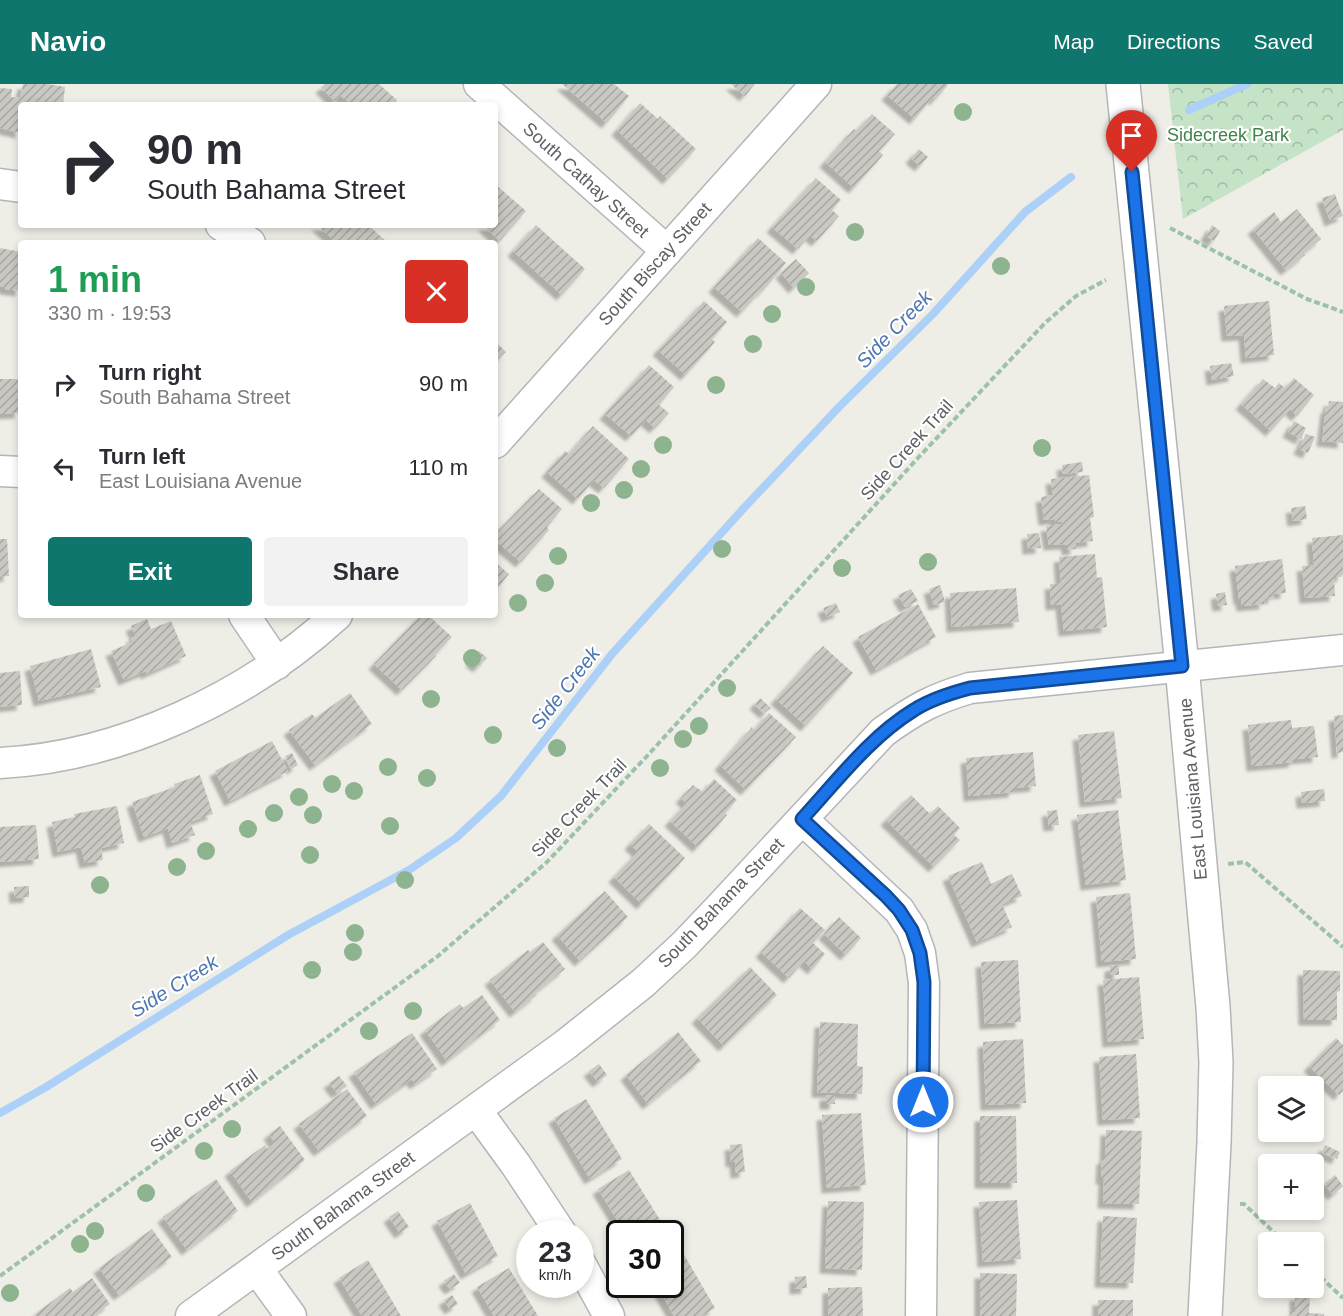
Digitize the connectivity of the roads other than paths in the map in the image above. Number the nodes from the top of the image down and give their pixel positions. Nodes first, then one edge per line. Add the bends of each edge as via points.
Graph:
1 (478, 84) edge
2 (816, 84) edge
3 (1124, 84) edge
4 (0, 184) edge
5 (18, 187) edge
6 (226, 228) edge
7 (245, 240) edge
8 (667, 251) junction
9 (498, 440) edge
10 (0, 471) edge
11 (18, 472) edge
12 (246, 618) edge
13 (334, 618) edge
14 (1343, 650) edge
15 (277, 664) junction
16 (1182, 666) junction
17 (0, 763) edge
18 (802, 819) junction
19 (476, 1110) junction
20 (552, 1220) edge
21 (257, 1269) junction
22 (594, 1289) edge
23 (191, 1316) edge
24 (291, 1316) edge
25 (609, 1316) edge
26 (921, 1316) edge
27 (1204, 1316) edge

1 - 8 street, South Cathay Street
2 - 8 street, South Biscay Street
3 - 16 street, East Louisiana Avenue
4 - 5 street
6 - 7 street
8 - 9 street, South Biscay Street
10 - 11 street
12 - 15 street
13 - 15 street
14 - 16 street, South Bahama Street
15 - 17 street via 177,719 123,739 67,753
16 - 18 street, South Bahama Street via 970,688 942,696 883,732
16 - 27 street, East Louisiana Avenue via 1216,1062
18 - 19 street, South Bahama Street via 643,983
18 - 26 street via 899,910 920,953 924,982
19 - 20 street
19 - 21 street, South Bahama Street
21 - 23 street, South Bahama Street
21 - 24 street
22 - 25 street

